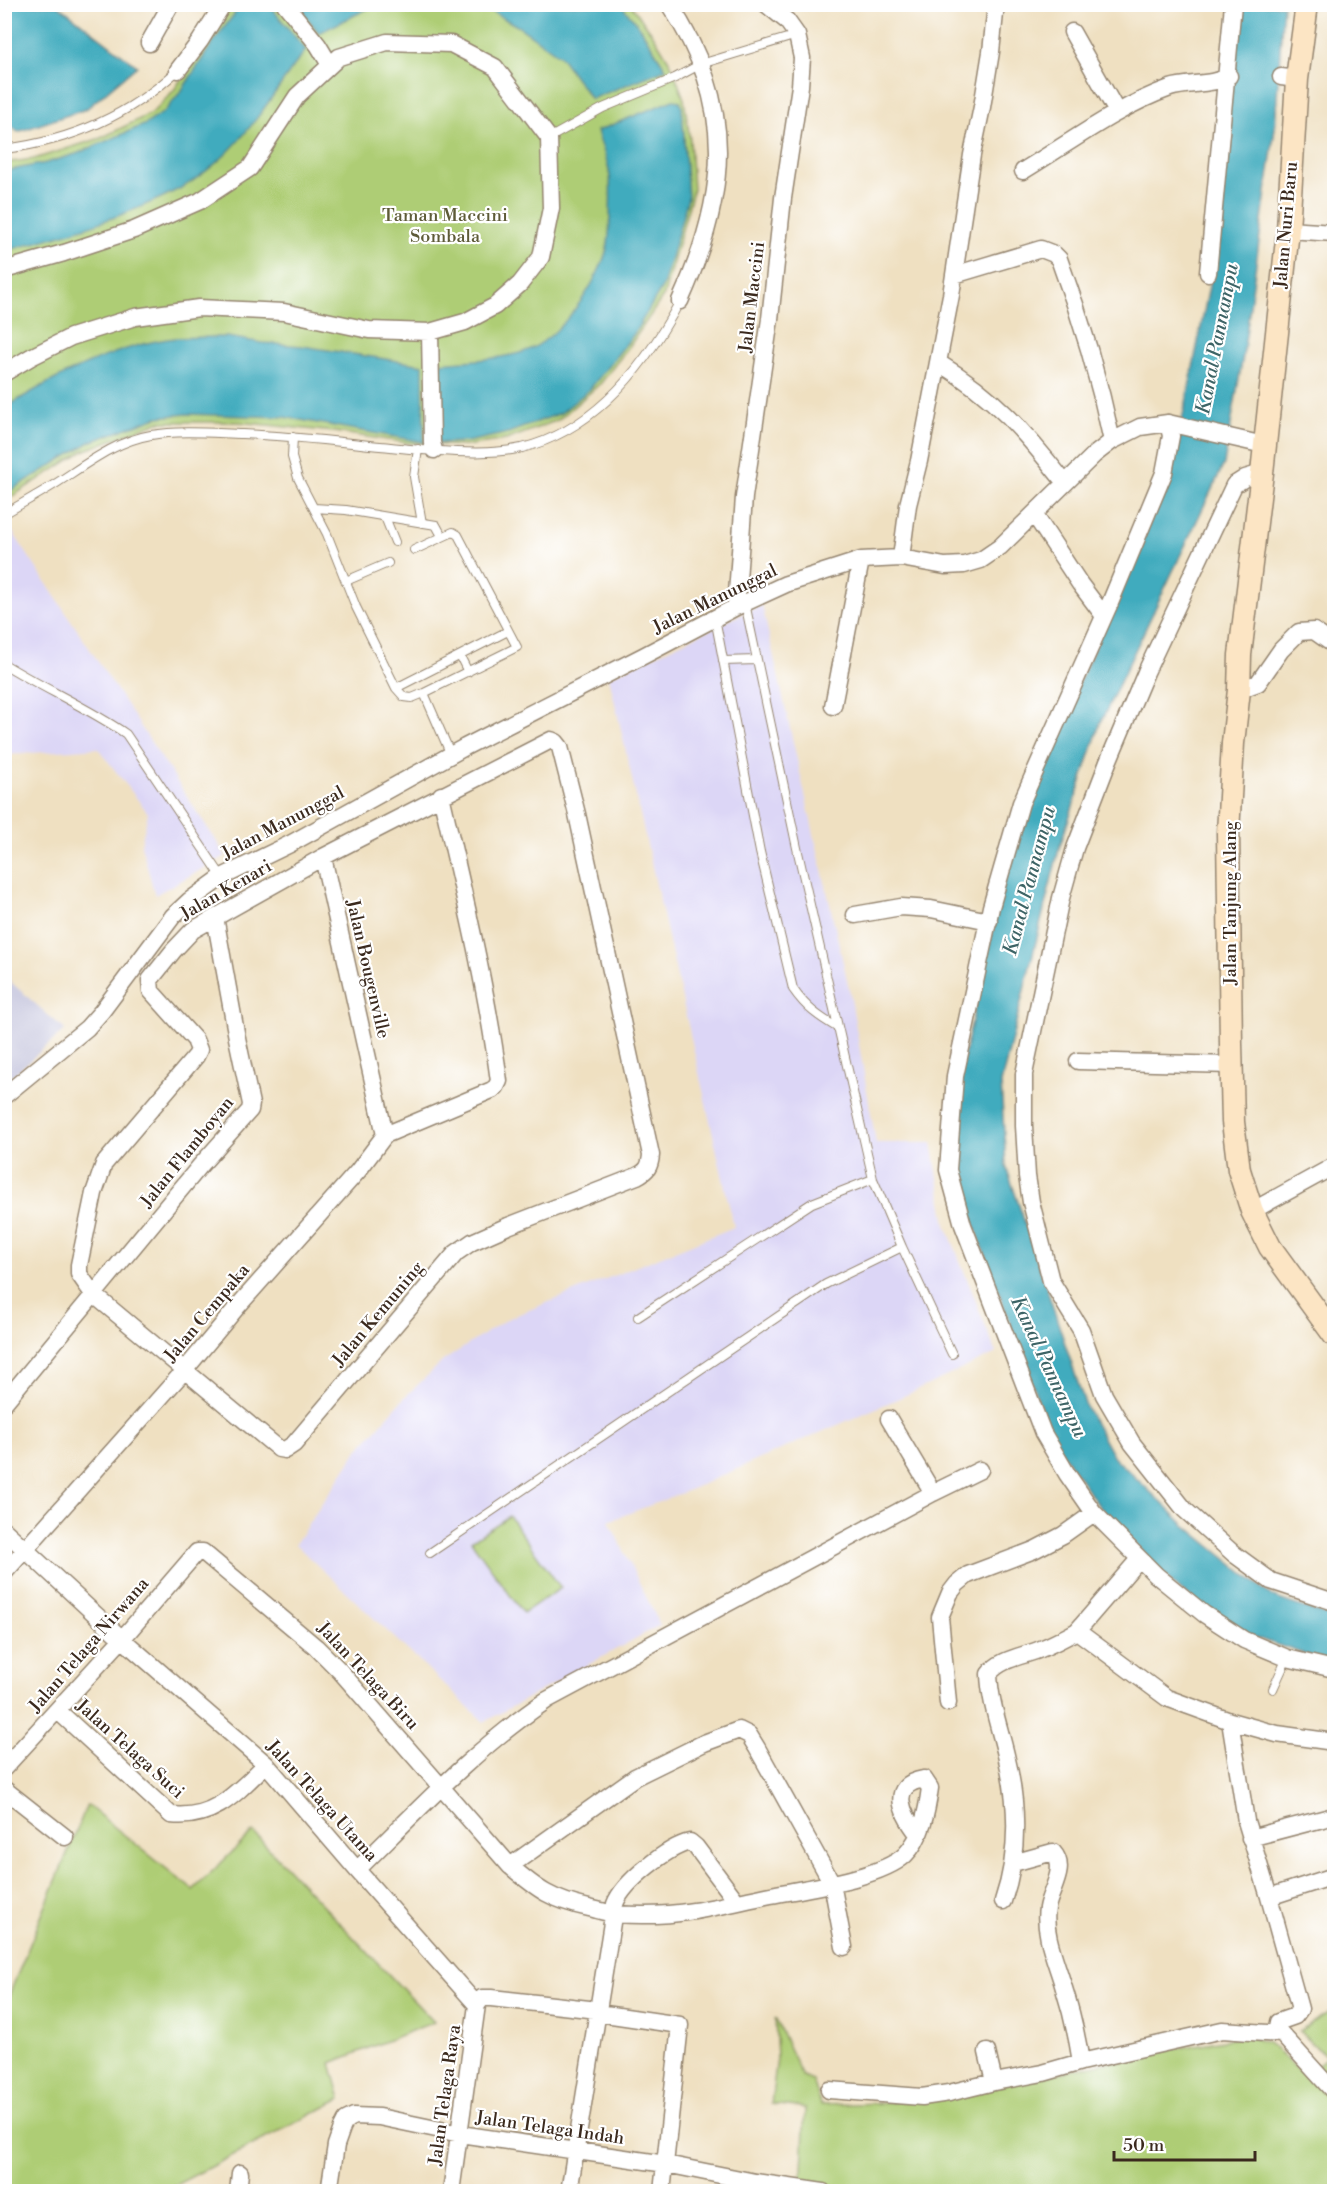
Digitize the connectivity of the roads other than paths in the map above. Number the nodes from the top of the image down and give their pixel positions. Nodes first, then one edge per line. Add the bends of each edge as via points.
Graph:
1 (171, 4) edge
2 (223, 4) edge
3 (285, 4) edge
4 (669, 4) edge
5 (766, 4) edge
6 (996, 4) edge
7 (1233, 4) edge
8 (1307, 4) edge
9 (1072, 32) dead end
10 (797, 35) junction
11 (148, 43) dead end
12 (701, 64) junction
13 (330, 65) junction
14 (178, 70) joint
15 (1227, 77) junction
16 (1117, 112) junction
17 (549, 138) junction
18 (4, 149) edge
19 (1023, 171) dead end
20 (1288, 230) junction
21 (1335, 233) edge
22 (4, 270) edge
23 (1208, 273) dead end
24 (954, 275) junction
25 (680, 301) joint
26 (431, 340) junction
27 (939, 363) junction
28 (4, 373) edge
29 (1171, 424) junction
30 (293, 437) junction
31 (1112, 441) junction
32 (1264, 445) junction
33 (428, 448) junction
34 (1262, 473) junction
35 (1065, 483) junction
36 (314, 508) junction
37 (4, 514) edge
38 (1034, 514) junction
39 (385, 517) junction
40 (422, 523) junction
41 (442, 536) junction
42 (394, 542) dead end
43 (414, 550) dead end
44 (901, 558) junction
45 (861, 560) junction
46 (388, 563) dead end
47 (346, 581) junction
48 (740, 604) junction
49 (1104, 616) junction
50 (715, 618) junction
51 (508, 631) junction
52 (1335, 645) edge
53 (460, 656) junction
54 (757, 660) junction
55 (723, 661) junction
56 (4, 664) edge
57 (468, 672) junction
58 (396, 688) junction
59 (1239, 690) junction
60 (424, 693) junction
61 (833, 706) dead end
62 (451, 755) junction
63 (441, 795) junction
64 (323, 857) junction
65 (222, 878) junction
66 (855, 915) dead end
67 (215, 917) junction
68 (989, 921) junction
69 (838, 1028) junction
70 (1078, 1061) dead end
71 (1231, 1065) junction
72 (4, 1096) edge
73 (385, 1135) junction
74 (1335, 1167) edge
75 (637, 1176) joint
76 (873, 1179) junction
77 (1252, 1211) junction
78 (902, 1247) junction
79 (93, 1294) junction
80 (638, 1317) dead end
81 (1335, 1335) edge
82 (952, 1354) dead end
83 (184, 1371) junction
84 (4, 1403) edge
85 (889, 1419) dead end
86 (980, 1470) dead end
87 (933, 1493) junction
88 (1094, 1513) junction
89 (4, 1530) edge
90 (25, 1549) junction
91 (203, 1552) joint
92 (430, 1553) dead end
93 (1139, 1559) junction
94 (4, 1573) edge
95 (1335, 1602) edge
96 (1077, 1631) junction
97 (122, 1639) junction
98 (1287, 1658) junction
99 (1335, 1669) edge
100 (1273, 1689) dead end
101 (948, 1703) dead end
102 (58, 1711) junction
103 (1230, 1721) junction
104 (1335, 1742) edge
105 (266, 1764) junction
106 (4, 1768) edge
107 (443, 1787) junction
108 (4, 1789) edge
109 (1335, 1816) edge
110 (918, 1834) dead end
111 (65, 1837) dead end
112 (1250, 1838) junction
113 (1013, 1863) junction
114 (510, 1866) junction
115 (357, 1870) junction
116 (1335, 1876) edge
117 (832, 1883) junction
118 (1269, 1897) junction
119 (1004, 1901) dead end
120 (737, 1902) junction
121 (614, 1914) junction
122 (844, 1947) dead end
123 (477, 2005) junction
124 (598, 2012) junction
125 (1281, 2034) junction
126 (987, 2052) dead end
127 (1081, 2062) junction
128 (994, 2082) junction
129 (829, 2090) dead end
130 (1335, 2092) edge
131 (460, 2134) junction
132 (575, 2151) junction
133 (666, 2164) junction
134 (240, 2173) dead end
135 (754, 2187) edge
136 (238, 2192) edge
137 (329, 2192) edge
138 (451, 2192) edge
139 (568, 2192) edge
140 (662, 2192) edge
141 (823, 2192) edge

1 - 11 street
2 - 14 street
3 - 13 street
4 - 12 street
5 - 10 street
6 - 24 street
7 - 15 street
8 - 20 street, Jalan Nuri Baru via 1289,78
9 - 16 street
10 - 12 lane
10 - 48 street, Jalan Maccini via 802,58 800,86 744,497
12 - 17 lane via 603,108
12 - 25 street via 715,116 718,171 706,237
13 - 17 street via 339,57 387,42 451,44 495,67
13 - 22 street via 297,96 250,168 200,201 134,230
14 - 18 lane via 142,99 99,124 59,138
15 - 16 street via 1172,87
15 - 23 street
16 - 19 street
17 - 26 street via 551,208 541,256 520,284 495,306
20 - 21 street
20 - 32 street, Jalan Nuri Baru
24 - 27 street
24 - 31 street via 1041,249 1059,259 1082,325
25 - 33 lane via 636,370 578,422 523,447 483,452
26 - 28 street via 284,312 198,308 135,317 71,337
26 - 33 street
27 - 35 street via 1003,409
27 - 44 street via 908,506
29 - 31 street, Jalan Manunggal via 1140,427
29 - 32 street, Jalan Manunggal
29 - 49 street via 1164,473
30 - 33 lane
30 - 36 lane via 292,457 298,478
30 - 37 lane via 185,432 150,435 108,450
31 - 35 street, Jalan Manunggal
32 - 34 street, Jalan Tanjung Alang
33 - 40 lane via 414,477
34 - 59 street, Jalan Tanjung Alang
34 - 95 street via 1234,485 1146,672 1075,848 1024,1074 1024,1126 1031,1202 1051,1281 1081,1330 1104,1395 1132,1443 1185,1510 1234,1554 1271,1581
35 - 38 street, Jalan Manunggal
36 - 39 lane
36 - 47 lane
38 - 44 street, Jalan Manunggal via 1000,547 964,566
38 - 49 street
39 - 40 lane
39 - 42 lane
40 - 41 lane via 436,525
41 - 43 lane
41 - 51 lane via 453,532 458,535
44 - 45 street, Jalan Manunggal
45 - 48 street, Jalan Manunggal
45 - 61 street
46 - 47 lane
47 - 58 lane
48 - 50 street, Jalan Manunggal
48 - 54 lane
49 - 68 street via 1021,804
50 - 55 lane
50 - 62 street, Jalan Manunggal
51 - 53 lane
51 - 57 lane via 517,647
52 - 59 street via 1314,631 1299,632 1258,682
53 - 57 lane
53 - 58 lane
54 - 55 lane
54 - 69 lane
55 - 69 lane via 760,852 793,989 803,1004
56 - 65 lane via 126,734
57 - 60 lane
58 - 60 lane via 404,697
59 - 71 street, Jalan Tanjung Alang via 1228,833
60 - 62 lane
62 - 65 street, Jalan Manunggal
63 - 64 street, Jalan Kenari
63 - 73 street via 481,966 499,1081 492,1090
63 - 75 street, Jalan Kenari via 551,740 560,747 651,1155 647,1171
64 - 67 street, Jalan Kenari
64 - 73 street, Jalan Bougenville
65 - 72 street, Jalan Manunggal via 172,916 87,1028
66 - 68 street via 901,907
67 - 79 street, Jalan Flamboyan via 250,1110
67 - 79 street, Jalan Kenari via 184,938 150,981 151,991 195,1040 199,1050 104,1164 79,1264 79,1274
68 - 88 street via 955,1076 948,1170 963,1225 1043,1433
69 - 76 lane
70 - 71 street
71 - 77 street, Jalan Tanjung Alang via 1239,1170
73 - 83 street, Jalan Cempaka
74 - 77 street
75 - 83 street, Jalan Kemuning via 508,1226 456,1253 285,1450 272,1445
76 - 78 lane
76 - 80 lane via 812,1203
77 - 81 street, Jalan Tanjung Alang via 1270,1247
78 - 82 lane
78 - 92 lane via 826,1284
79 - 83 street, Jalan Kenari
79 - 84 street
83 - 90 street, Jalan Cempaka
85 - 87 street
86 - 87 street
87 - 107 street via 568,1687 530,1711
88 - 93 street
88 - 101 street via 1048,1543 968,1575 950,1593 940,1617
89 - 90 street, Jalan Telaga Utama
90 - 94 street, Jalan Cempaka
90 - 97 street, Jalan Telaga Utama
91 - 97 street, Jalan Telaga Nirwana via 193,1555
91 - 107 street, Jalan Telaga Biru via 316,1647
93 - 96 street
93 - 98 street via 1204,1614 1244,1640
96 - 103 street via 1167,1698
96 - 113 street via 1001,1663 989,1674 1013,1792
97 - 102 street, Jalan Telaga Nirwana
97 - 105 street, Jalan Telaga Utama
98 - 99 street
98 - 100 lane
102 - 105 street, Jalan Telaga Suci via 171,1815 190,1815 227,1802
102 - 106 street, Jalan Telaga Nirwana
103 - 104 street via 1277,1734
103 - 112 street
105 - 115 street, Jalan Telaga Utama
107 - 114 street, Jalan Telaga Biru
107 - 115 street
108 - 111 street
109 - 112 street
110 - 117 street, Jalan Telaga Biru via 903,1857 878,1871
112 - 118 street
113 - 119 street
113 - 127 street via 1053,1852 1059,1861 1045,1918
114 - 117 street via 635,1778 739,1730 749,1735 757,1748
114 - 121 street, Jalan Telaga Biru via 541,1891 563,1902
115 - 123 street, Jalan Telaga Utama
116 - 118 street
117 - 120 street, Jalan Telaga Biru
117 - 122 street
118 - 125 street via 1300,2009 1295,2016 1278,2022
120 - 121 street, Jalan Telaga Biru via 682,1912
120 - 121 street via 690,1842 631,1880 619,1894
121 - 124 street
123 - 124 street via 482,1998 491,1998
123 - 131 street, Jalan Telaga Raya
124 - 132 street
124 - 133 street via 680,2025
125 - 127 street via 1222,2030
125 - 130 street
126 - 128 street
127 - 128 street
128 - 129 street via 922,2097
131 - 132 street, Jalan Telaga Indah
131 - 137 street, Jalan Telaga Indah via 379,2117 354,2116 346,2120 336,2145
131 - 138 street, Jalan Telaga Raya
132 - 133 street, Jalan Telaga Indah
132 - 139 street
133 - 135 street, Jalan Telaga Indah
133 - 140 street
134 - 136 street
135 - 141 street, Jalan Telaga Indah

